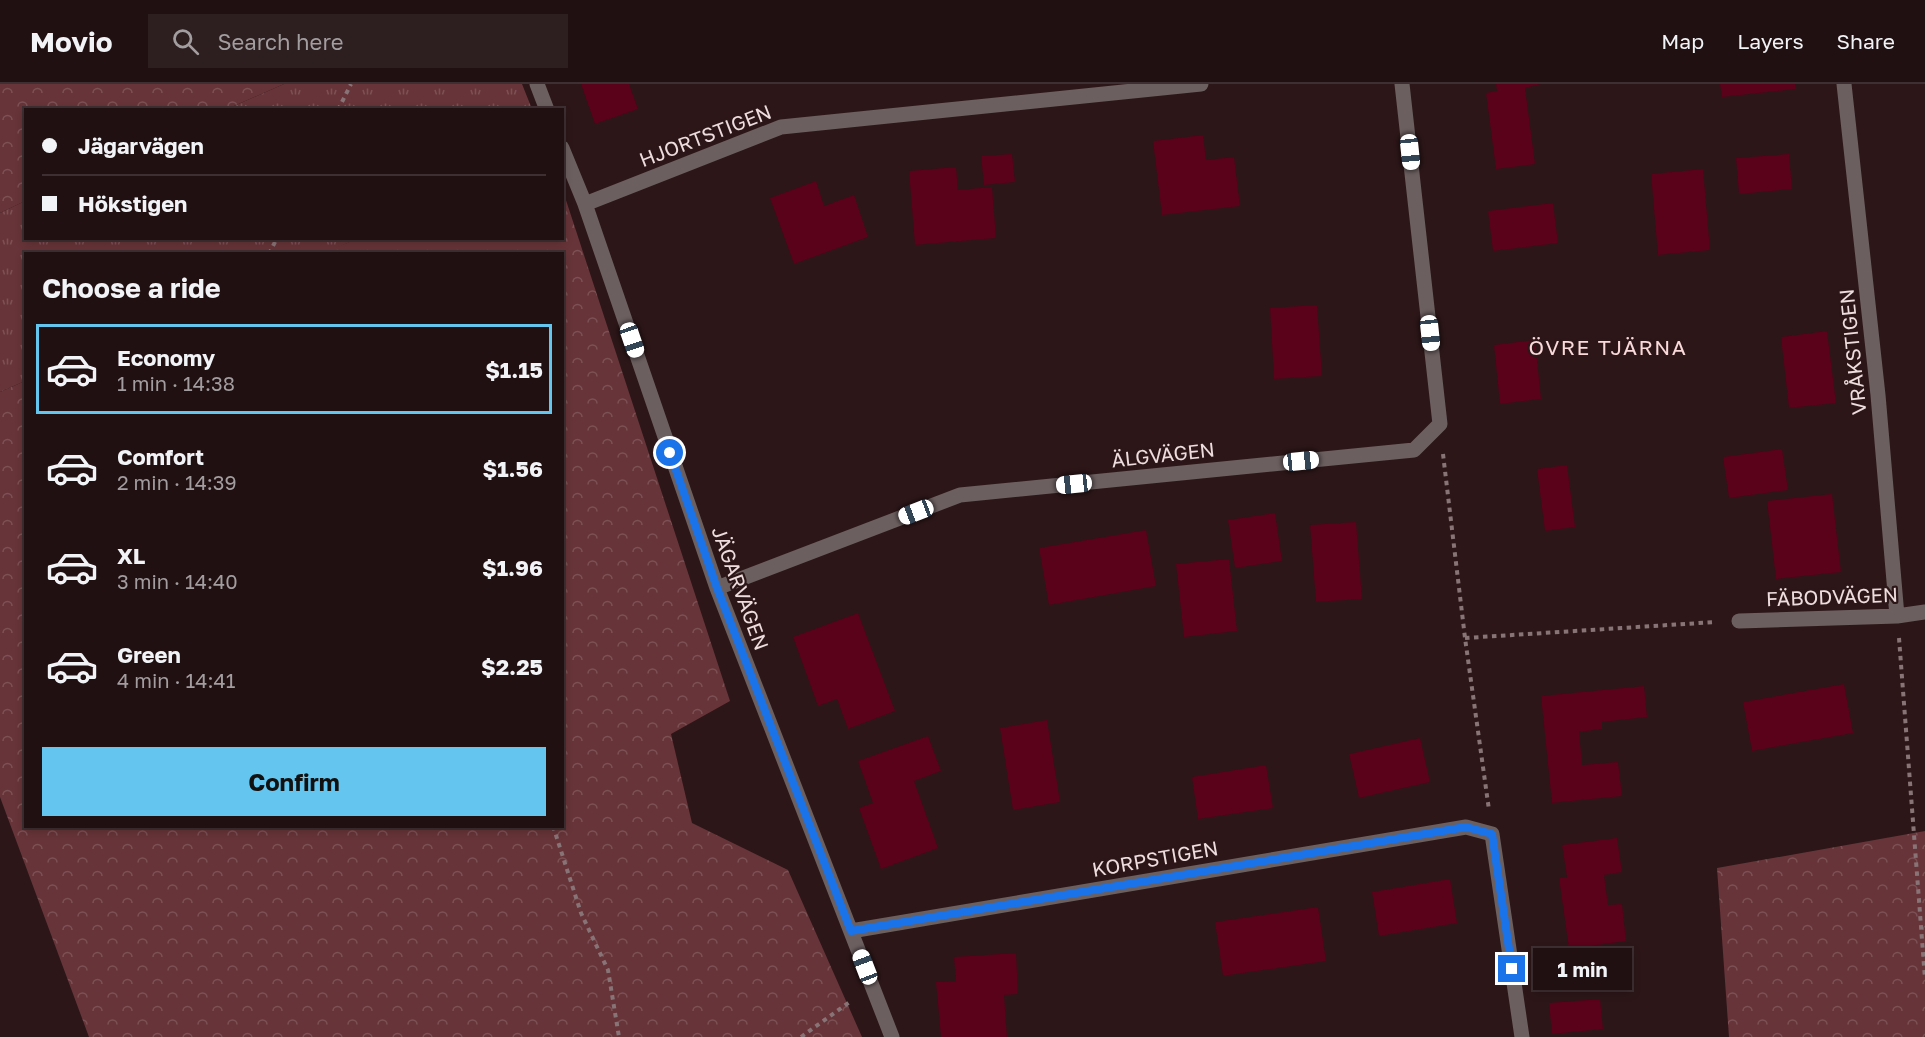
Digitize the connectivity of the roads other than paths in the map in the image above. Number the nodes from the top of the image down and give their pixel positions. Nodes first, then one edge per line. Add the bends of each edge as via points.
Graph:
1 (537, 84) edge
2 (1201, 84) edge
3 (1402, 84) edge
4 (1844, 84) edge
5 (546, 108) edge
6 (564, 153) edge
7 (585, 204) junction
8 (717, 588) junction
9 (1925, 612) edge
10 (1897, 616) junction
11 (1740, 621) road end
12 (851, 931) junction
13 (892, 1037) edge
14 (1522, 1037) edge

1 - 5 street
2 - 7 street, HJORTSTIGEN via 781,127
3 - 8 street, ÄLGVÄGEN via 1440,424 1414,450 960,495
4 - 10 street, VRÅKSTIGEN via 1878,395
6 - 7 street, JÄGARVÄGEN
7 - 8 street, JÄGARVÄGEN
8 - 12 street, JÄGARVÄGEN
9 - 10 street, FÄBODVÄGEN
10 - 11 street, FÄBODVÄGEN
12 - 13 street, JÄGARVÄGEN
12 - 14 street, KORPSTIGEN via 1466,827 1492,834

